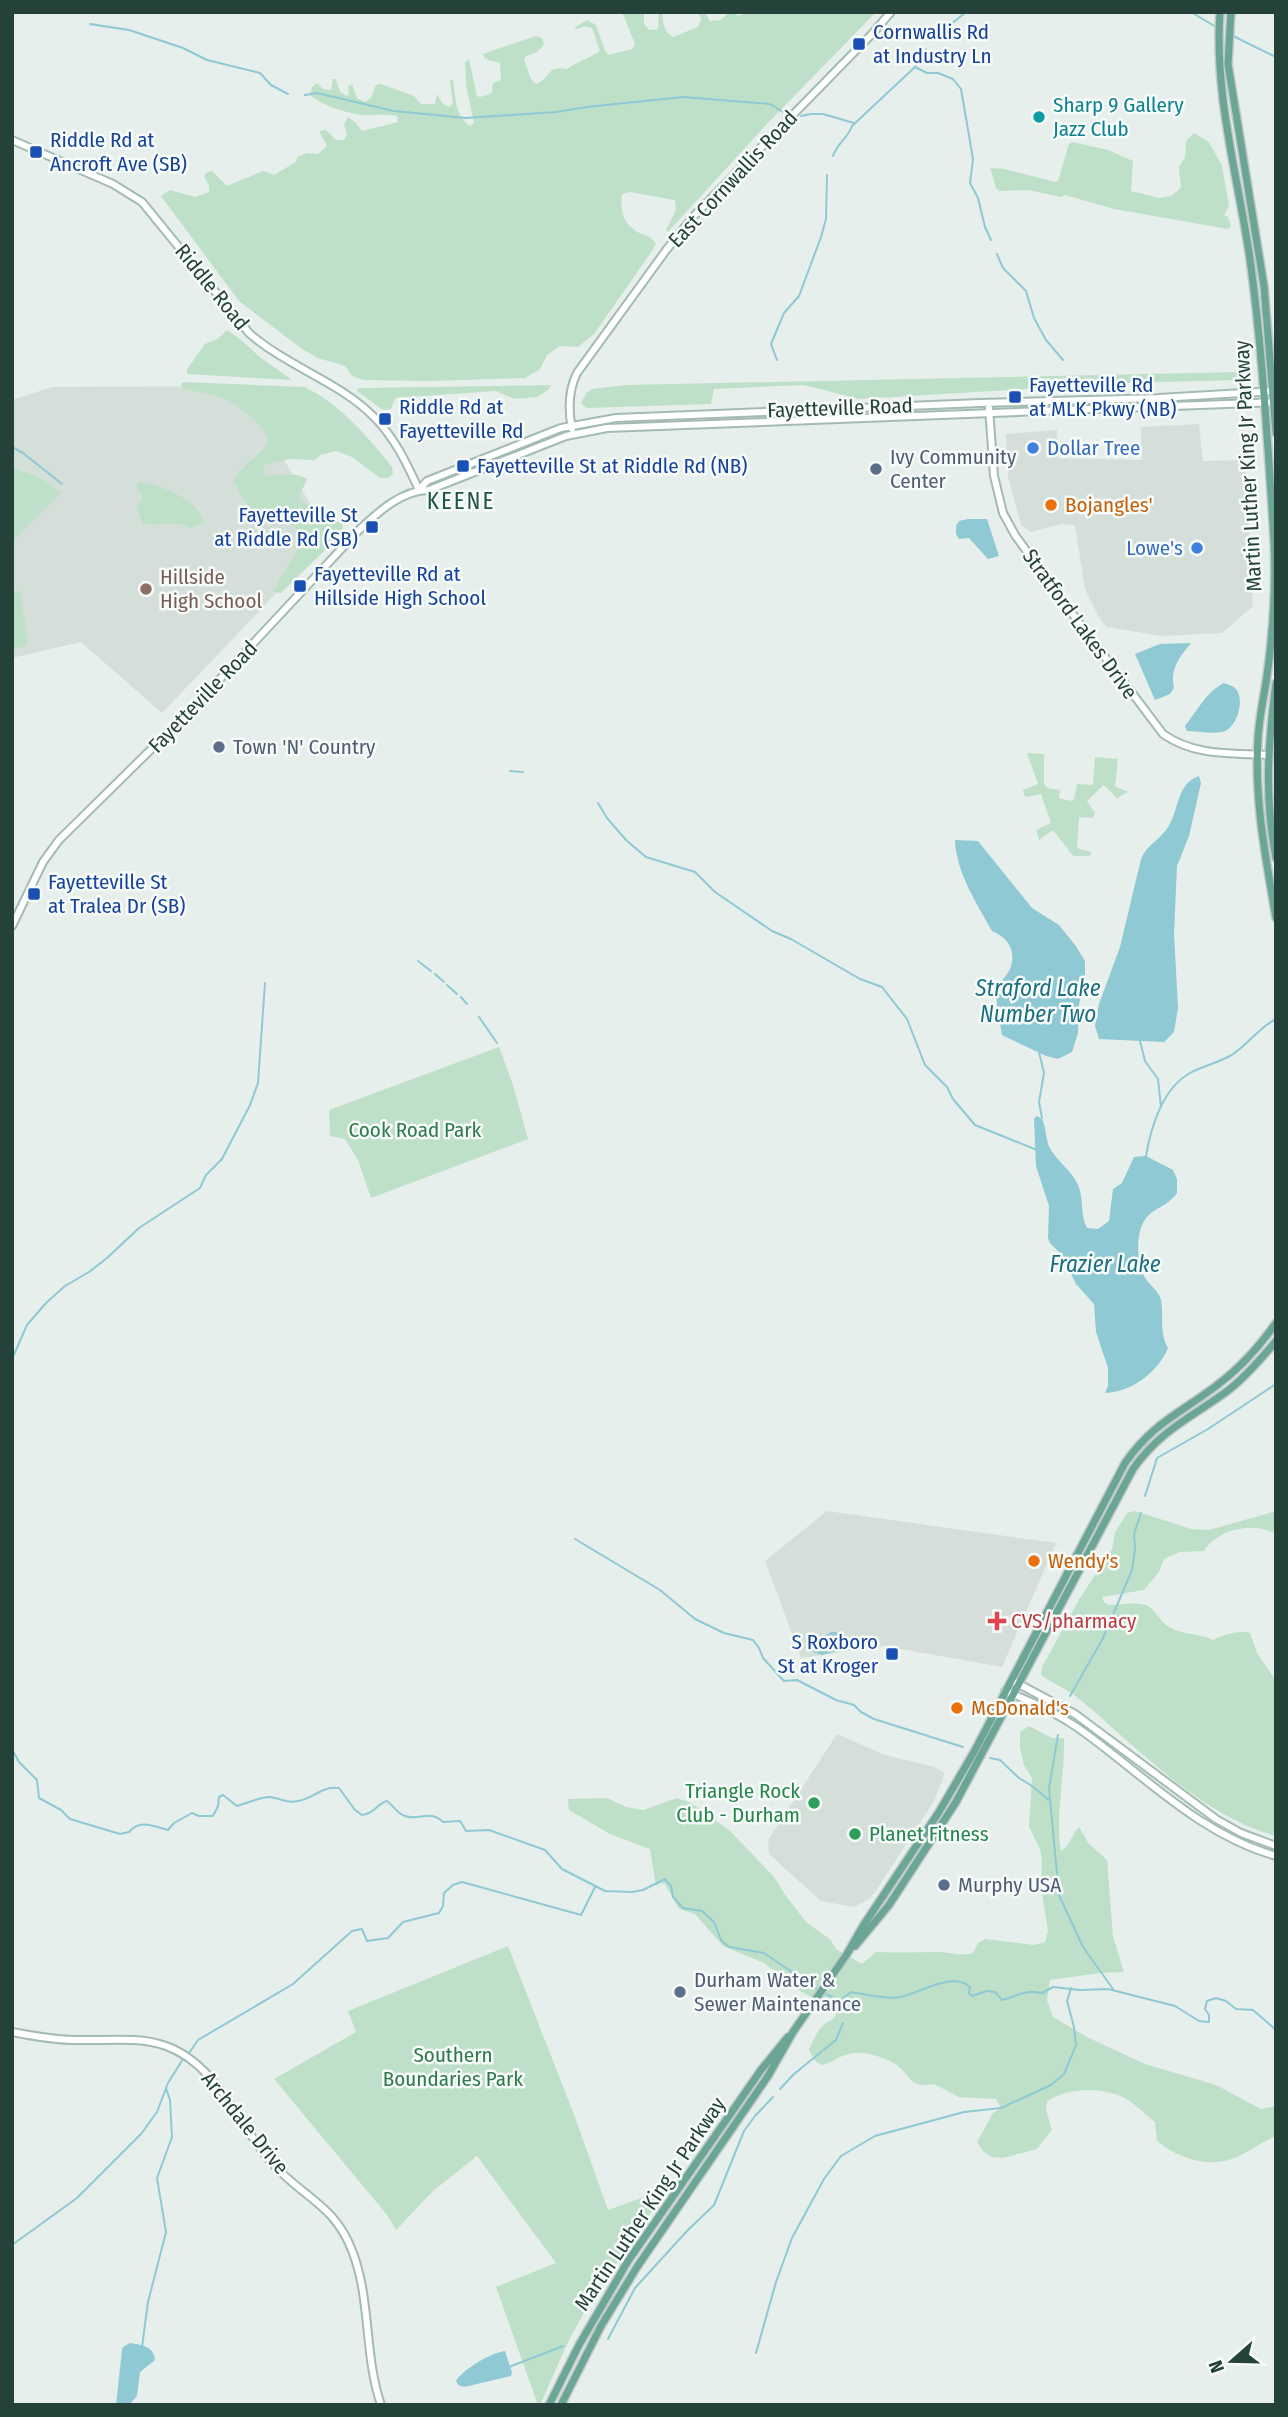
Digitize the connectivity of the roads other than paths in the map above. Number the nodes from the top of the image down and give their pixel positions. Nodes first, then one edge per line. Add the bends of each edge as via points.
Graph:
1 (891, 12) edge
2 (1220, 12) edge
3 (1231, 12) edge
4 (12, 139) edge
5 (1263, 391) junction
6 (1274, 391) edge
7 (1263, 402) junction
8 (1275, 402) edge
9 (989, 403) junction
10 (989, 412) junction
11 (571, 426) junction
12 (1276, 433) edge
13 (573, 434) junction
14 (419, 490) junction
15 (1276, 683) edge
16 (1257, 754) junction
17 (1268, 755) junction
18 (1276, 858) edge
19 (1276, 918) edge
20 (12, 926) edge
21 (1276, 1323) edge
22 (1276, 1341) edge
23 (1010, 1681) junction
24 (1020, 1684) junction
25 (1005, 1691) junction
26 (1014, 1694) junction
27 (1276, 1846) edge
28 (1276, 1856) edge
29 (848, 1954) junction
30 (12, 2032) edge
31 (793, 2032) junction
32 (381, 2405) edge
33 (549, 2405) edge
34 (561, 2405) edge

1 - 11 main road, East Cornwallis Road via 667,249 577,373 569,400
2 - 5 main road, Martin Luther King Jr Parkway via 1220,80 1250,260
3 - 6 main road, Martin Luther King Jr Parkway via 1228,64 1259,250
4 - 14 main road, Riddle Road via 104,179 142,202 248,332 373,415 397,446
5 - 6 main road, Fayetteville Road
5 - 7 main road, Martin Luther King Jr Parkway
5 - 9 main road, Fayetteville Road
6 - 8 main road, Martin Luther King Jr Parkway
7 - 8 main road, Fayetteville Road
7 - 10 main road, Fayetteville Road
7 - 16 main road, Martin Luther King Jr Parkway via 1274,571 1271,642
8 - 12 main road, Martin Luther King Jr Parkway
9 - 10 main road, Stratford Lakes Drive
9 - 11 main road, Fayetteville Road via 629,417
10 - 13 main road, Fayetteville Road via 637,425
10 - 16 main road, Stratford Lakes Drive via 994,476 1003,513 1156,726 1176,743 1195,751
11 - 13 main road, East Cornwallis Road
11 - 14 main road, Fayetteville Road via 427,481
13 - 14 main road, Fayetteville Road
14 - 20 main road, Fayetteville Road via 379,512 359,530 191,710 59,839
15 - 17 main road
16 - 17 main road, Stratford Lakes Drive
16 - 19 main road, Martin Luther King Jr Parkway via 1259,814
17 - 18 main road via 1268,805
21 - 23 main road, Martin Luther King Jr Parkway via 1234,1372 1156,1427 1131,1455
22 - 24 main road, Martin Luther King Jr Parkway via 1230,1389 1173,1427 1141,1457
23 - 24 main road
23 - 25 main road, Martin Luther King Jr Parkway
24 - 26 main road, Martin Luther King Jr Parkway
24 - 27 main road via 1075,1714 1216,1819
25 - 26 main road
25 - 29 main road, Martin Luther King Jr Parkway via 939,1812
26 - 28 main road via 1077,1728 1208,1827
26 - 29 main road, Martin Luther King Jr Parkway via 941,1826 889,1905
29 - 31 main road, Martin Luther King Jr Parkway
30 - 32 main road, Archdale Drive via 64,2040 141,2041 180,2052 201,2068 272,2163 326,2208 342,2230 360,2277 370,2367
31 - 33 main road, Martin Luther King Jr Parkway via 761,2070 628,2261
31 - 34 main road, Martin Luther King Jr Parkway via 768,2076 637,2267

